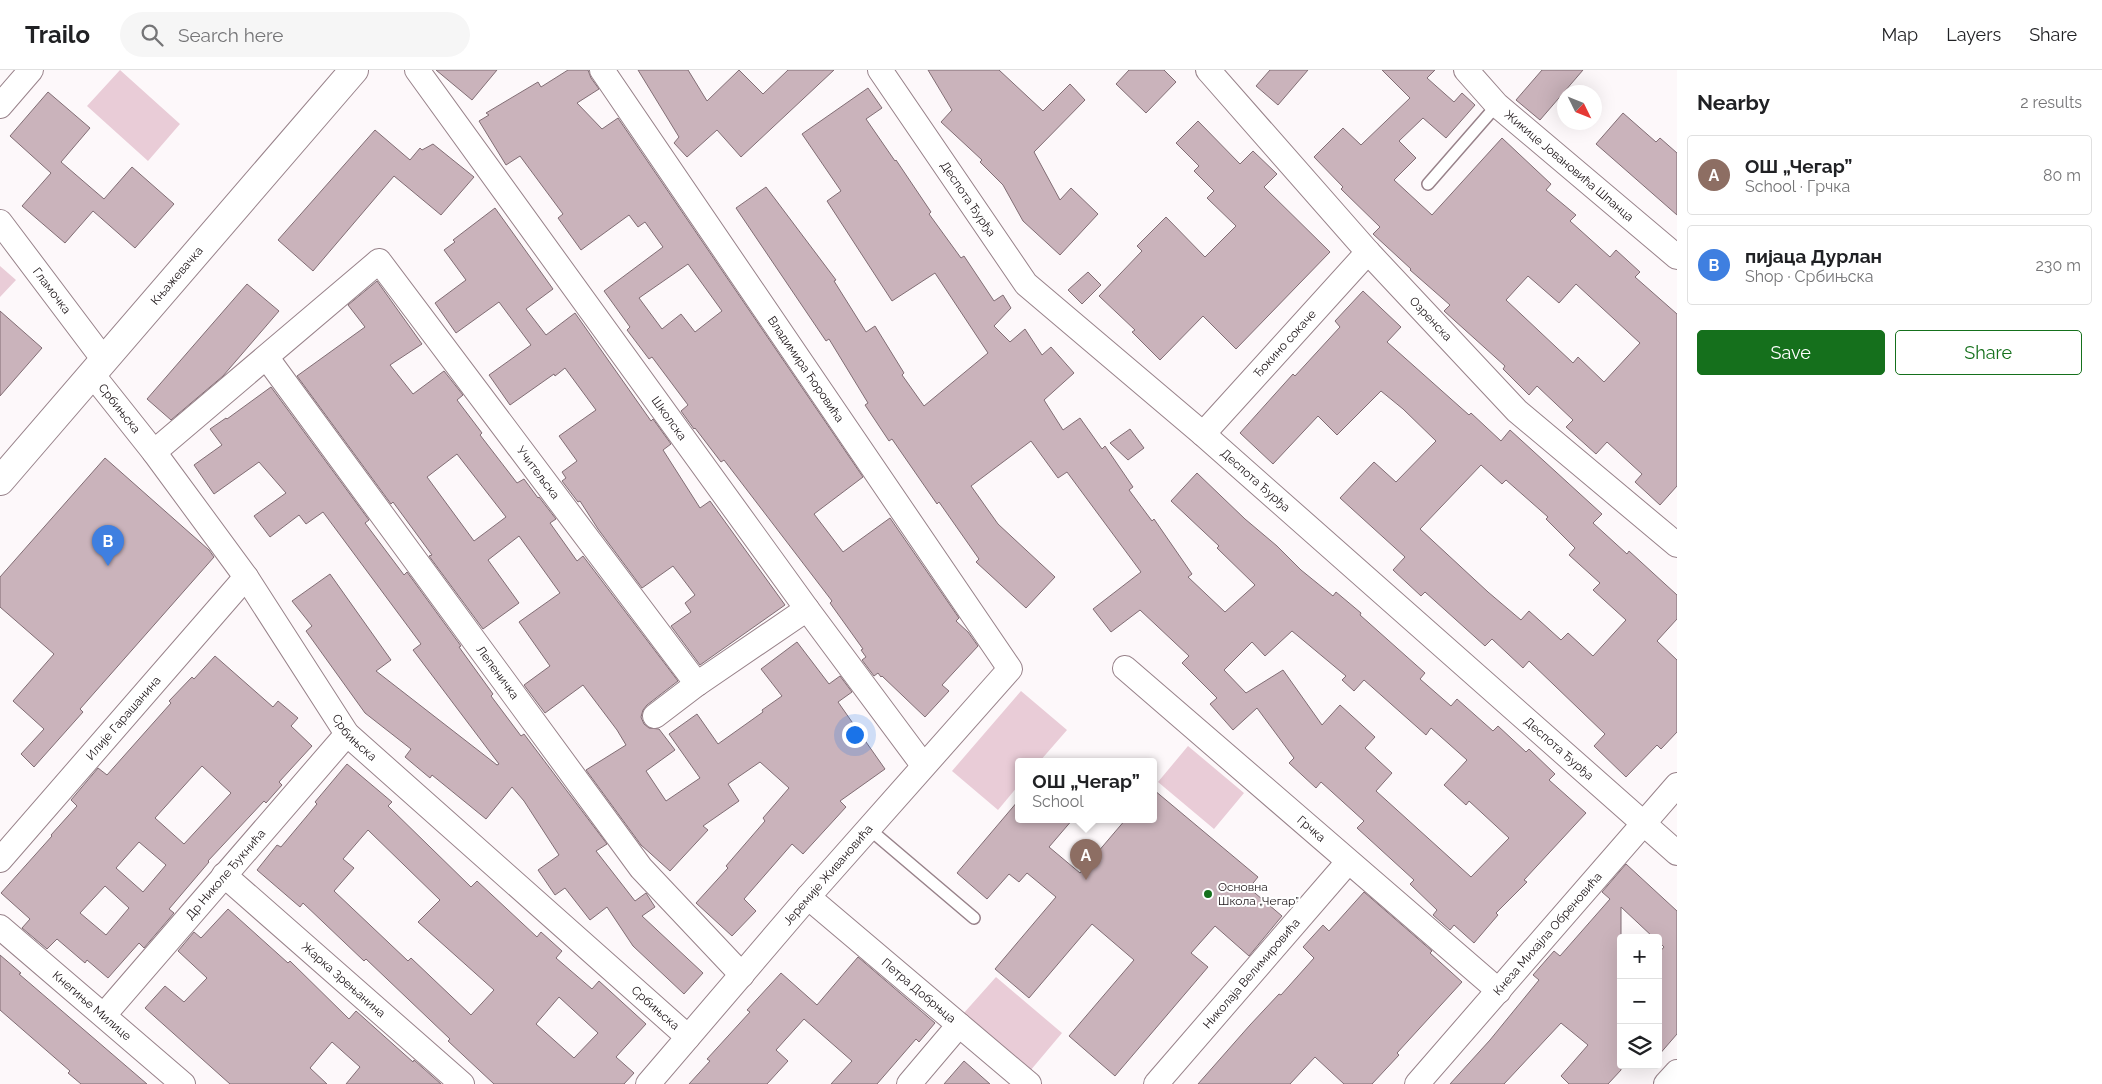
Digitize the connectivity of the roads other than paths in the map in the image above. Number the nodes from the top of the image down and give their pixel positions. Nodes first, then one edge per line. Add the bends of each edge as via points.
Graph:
1 (31, 70) edge
2 (354, 70) edge
3 (417, 70) edge
4 (602, 70) edge
5 (880, 70) edge
6 (1208, 70) edge
7 (1466, 70) edge
8 (1497, 105) junction
9 (0, 106) edge
10 (1428, 184) dead end
11 (0, 222) edge
12 (1368, 252) junction
13 (1677, 257) edge
14 (267, 358) junction
15 (98, 367) junction
16 (1203, 434) junction
17 (154, 452) junction
18 (0, 481) edge
19 (1677, 545) edge
20 (246, 577) junction
21 (807, 609) junction
22 (1125, 668) dead end
23 (1010, 669) joint
24 (697, 684) junction
25 (656, 716) dead end
26 (348, 734) junction
27 (923, 765) junction
28 (1677, 785) edge
29 (1644, 824) junction
30 (868, 828) junction
31 (1677, 853) edge
32 (0, 860) edge
33 (1348, 862) junction
34 (224, 875) junction
35 (808, 897) junction
36 (974, 918) dead end
37 (0, 927) edge
38 (742, 975) junction
39 (1498, 991) junction
40 (104, 1015) junction
41 (959, 1025) junction
42 (688, 1037) junction
43 (1677, 1072) edge
44 (183, 1084) edge
45 (462, 1084) edge
46 (648, 1084) edge
47 (909, 1084) edge
48 (1029, 1084) edge
49 (1156, 1084) edge
50 (1418, 1084) edge
51 (1666, 1084) edge

1 - 9 street
2 - 15 main road, Књажевачка
3 - 21 street, Школска
4 - 23 street, Владимира Ћоровића
5 - 16 street, Деспота Ђурђа via 1026,284
6 - 12 street, Озренска
7 - 8 street, Жикице Јовановића Шпанца
8 - 10 lane
8 - 13 street, Жикице Јовановића Шпанца
11 - 15 street, Гламочка
12 - 16 street, Ђокино сокаче
12 - 19 street, Озренска via 1516,411
14 - 17 street
14 - 24 street, Учитељска via 379,262
14 - 38 street, Лепеничка via 641,868
15 - 17 street, Србињска
15 - 18 main road, Књажевачка
16 - 29 street, Деспота Ђурђа
17 - 20 street, Србињска
20 - 26 street, Србињска
20 - 32 street, Илије Гарашанина
21 - 24 street
21 - 27 street, Школска
22 - 33 street, Грчка
23 - 27 street, Јеремије Живановића
24 - 25 street
26 - 34 street, Др Николе Ђукнића
26 - 42 street, Србињска
27 - 30 street, Јеремије Живановића
28 - 29 street, Кнеза Михајла Обреновића
29 - 31 street, Деспота Ђурђа
29 - 39 street, Кнеза Михајла Обреновића
30 - 35 street, Јеремије Живановића
30 - 36 lane
33 - 39 street, Грчка
33 - 49 street, Николаја Велимировића
34 - 40 street, Др Николе Ђукнића
34 - 45 street, Жарка Зрењанина
35 - 38 street, Јеремије Живановића
35 - 41 street, Петра Добрњца
37 - 40 street, Кнегиње Милице
38 - 42 street, Јеремије Живановића
39 - 50 street, Кнеза Михајла Обреновића
40 - 44 street, Кнегиње Милице
41 - 47 street
41 - 48 street, Петра Добрњца
42 - 46 street, Јеремије Живановића
43 - 51 street

